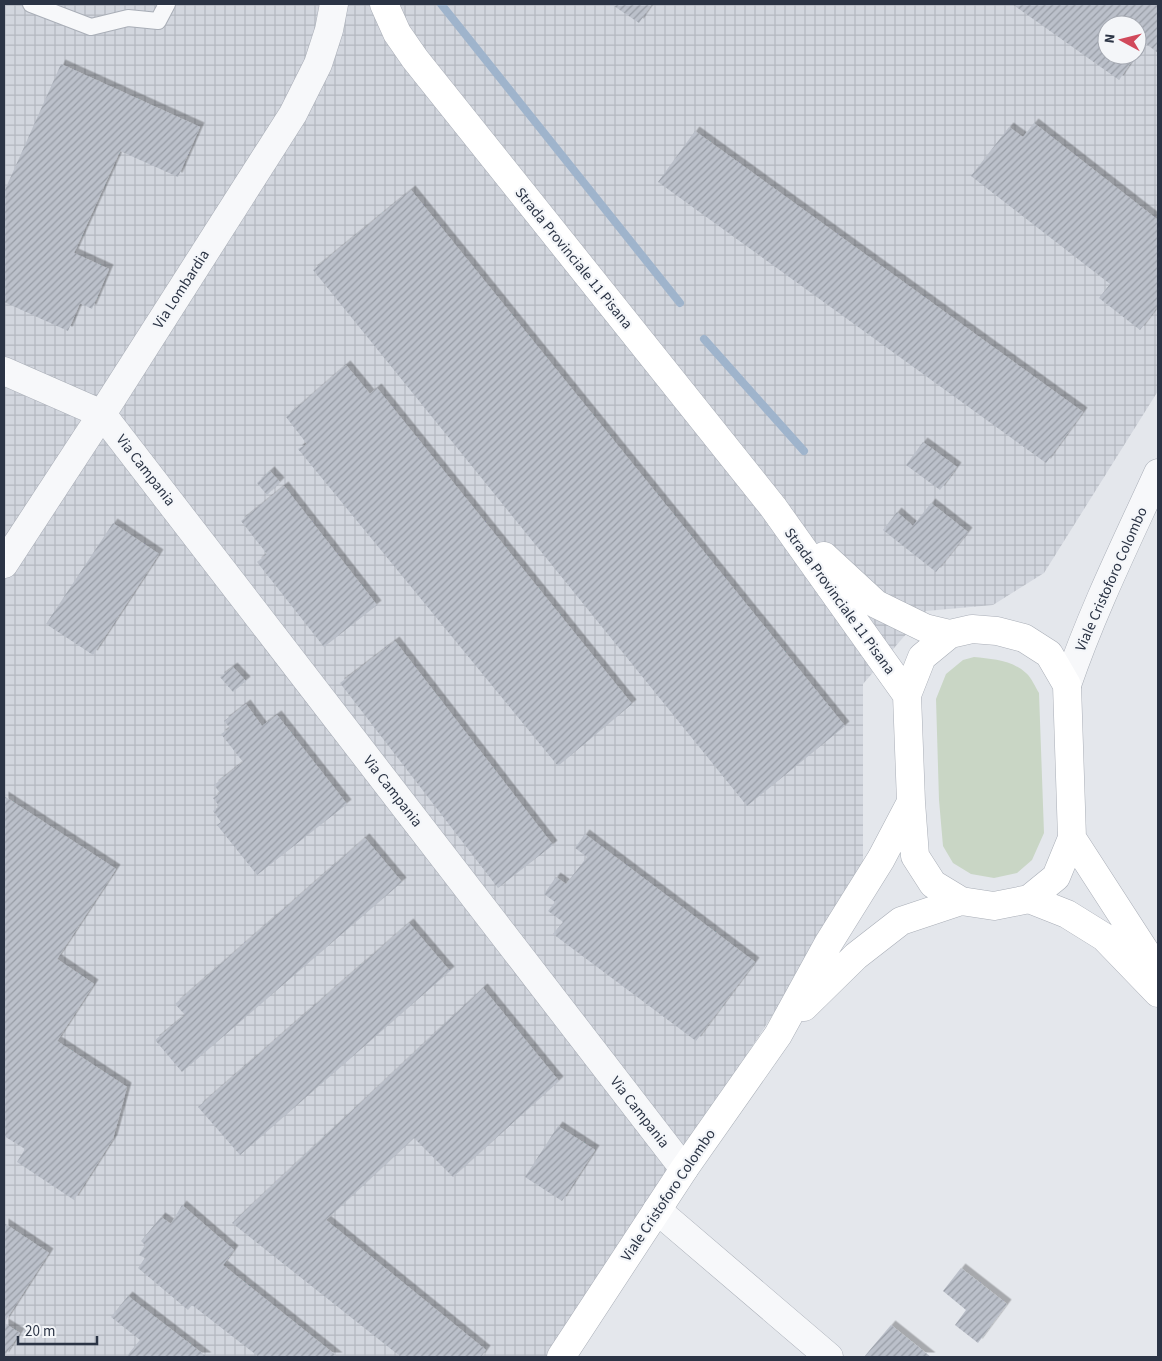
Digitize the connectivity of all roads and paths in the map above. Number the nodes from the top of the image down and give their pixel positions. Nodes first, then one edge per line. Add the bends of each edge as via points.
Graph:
1 (31, 4) edge
2 (167, 4) edge
3 (334, 4) edge
4 (384, 4) edge
5 (4, 371) edge
6 (102, 414) junction
7 (1158, 473) edge
8 (773, 507) junction
9 (4, 564) edge
10 (950, 634) junction
11 (1067, 685) junction
12 (908, 695) junction
13 (911, 802) junction
14 (1072, 838) junction
15 (1029, 899) junction
16 (961, 901) junction
17 (1158, 971) edge
18 (1158, 993) edge
19 (778, 1036) junction
20 (684, 1169) junction
21 (657, 1210) junction
22 (561, 1357) edge
23 (829, 1357) edge

1 - 2 lane via 91,27 128,18 158,21
3 - 6 street, Via Lombardia via 318,64 293,114
4 - 8 main road, Strada Provinciale 11 Pisana via 397,33 415,59
5 - 6 street
6 - 9 street, Via Lombardia
6 - 20 street, Via Campania
7 - 11 street, Viale Cristoforo Colombo via 1098,604
8 - 10 main road, Strada Provinciale 11 Pisana via 876,604 925,628
8 - 12 main road, Strada Provinciale 11 Pisana
10 - 11 main road, Strada Provinciale 11 Pisana via 972,629 1024,638 1049,654
10 - 12 main road, Strada Provinciale 11 Pisana via 922,657
11 - 14 main road, Strada Provinciale 11 Pisana
12 - 13 main road, Strada Provinciale 11 Pisana
13 - 16 main road, Strada Provinciale 11 Pisana via 915,856 933,884
13 - 19 main road, Viale Cristoforo Colombo
14 - 15 main road, Strada Provinciale 11 Pisana via 1056,877
14 - 17 main road
15 - 16 main road, Strada Provinciale 11 Pisana via 994,906
15 - 18 main road via 1067,914 1104,937
16 - 19 main road, Viale Cristoforo Colombo via 901,921 856,956
19 - 20 main road, Viale Cristoforo Colombo
20 - 21 main road, Viale Cristoforo Colombo
21 - 22 main road, Viale Cristoforo Colombo
21 - 23 street

